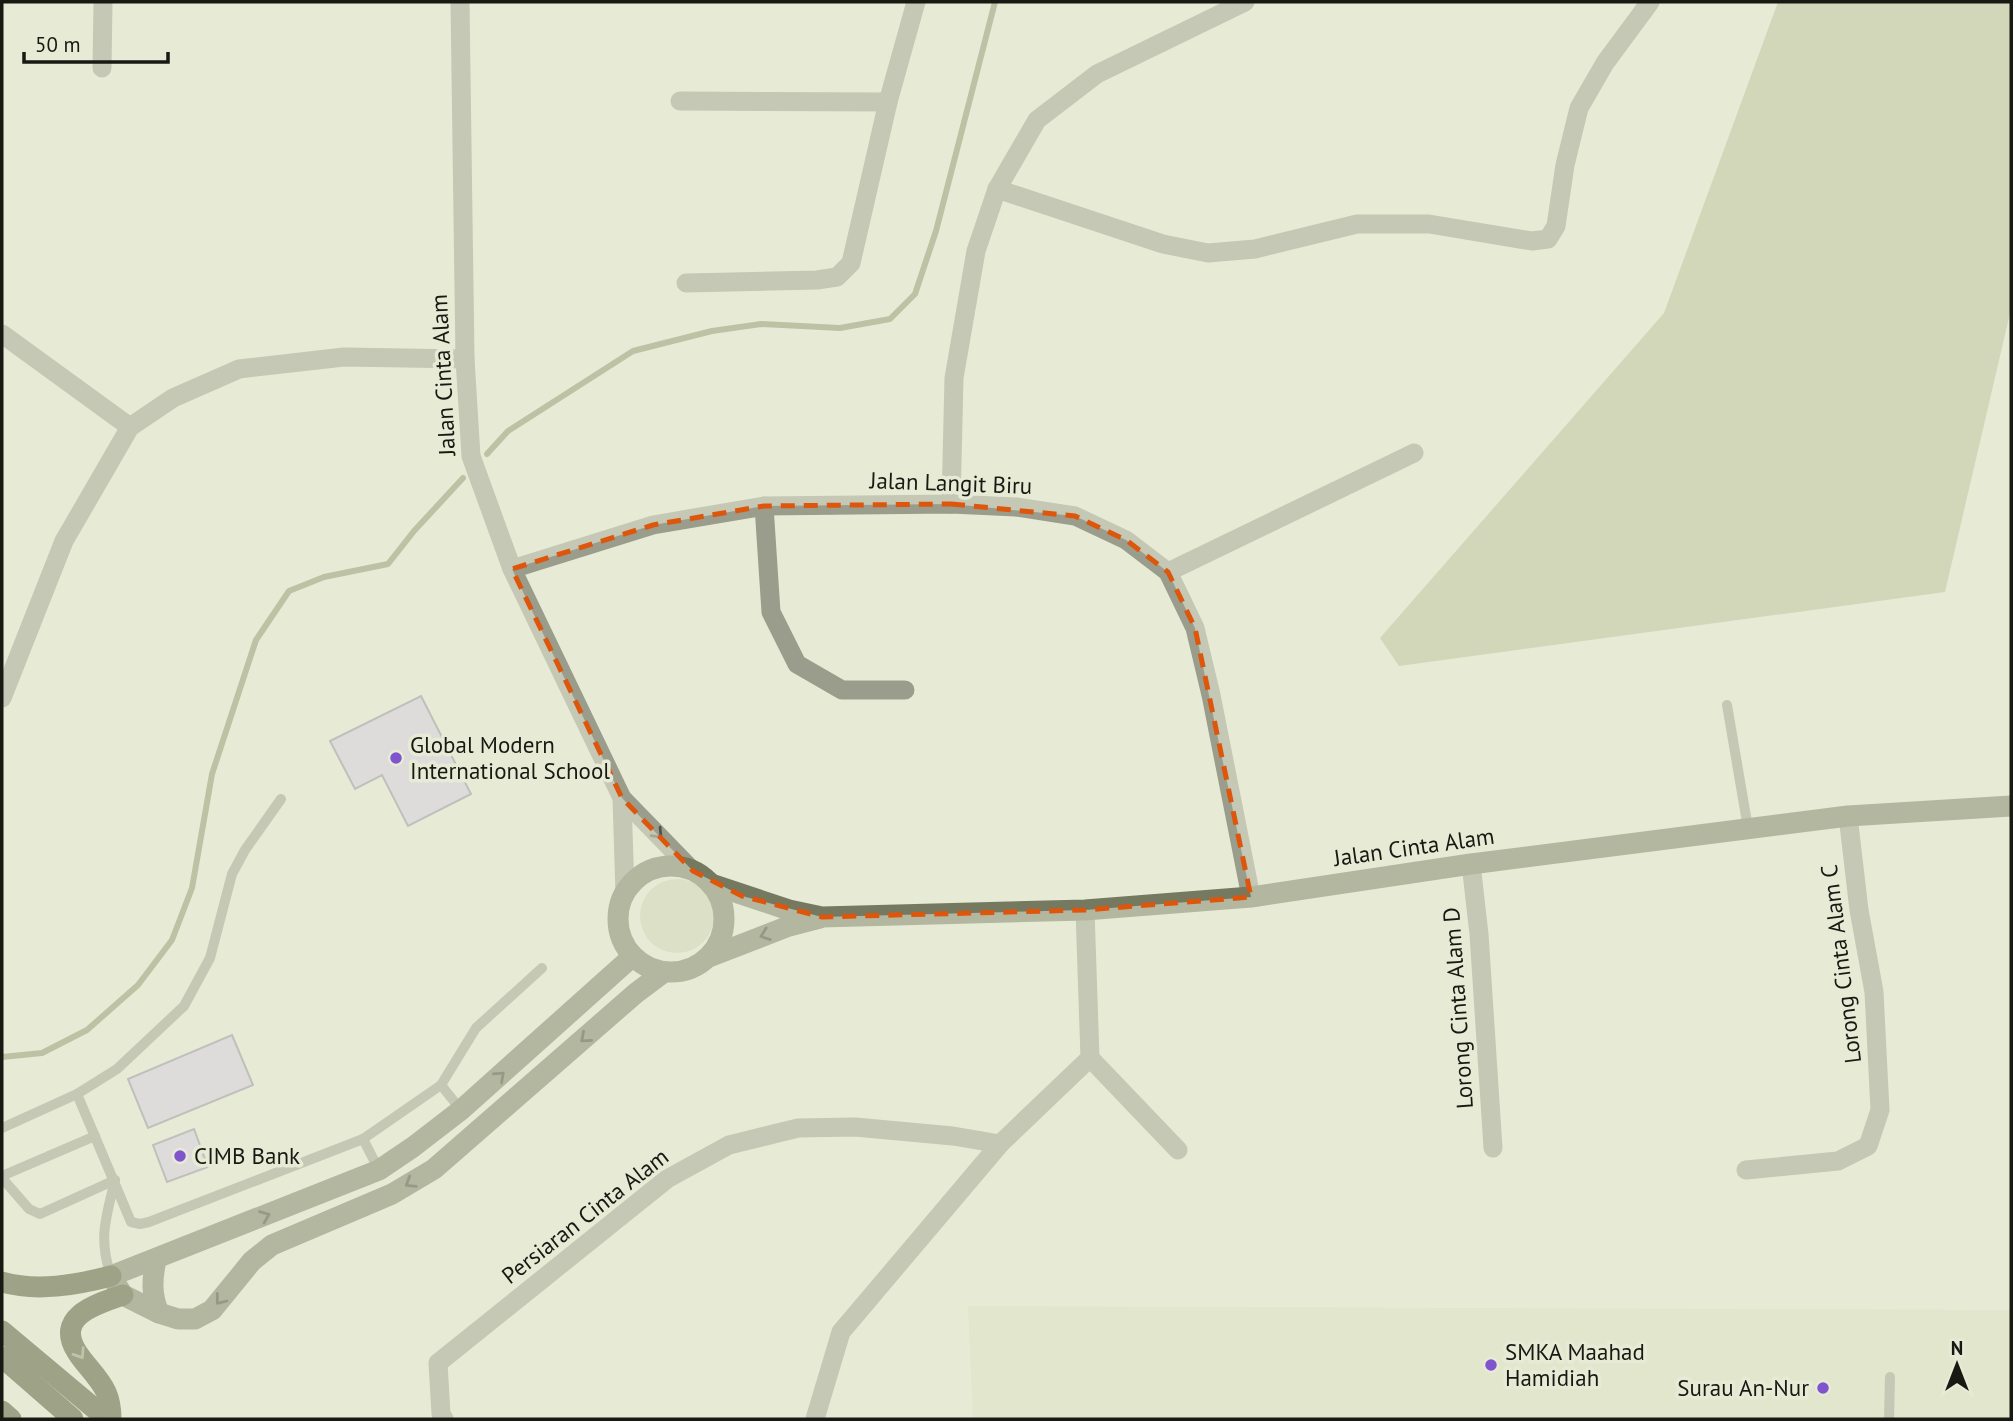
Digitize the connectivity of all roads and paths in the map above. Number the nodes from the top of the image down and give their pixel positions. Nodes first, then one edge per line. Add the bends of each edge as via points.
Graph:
1 (103, 2) edge
2 (460, 2) edge
3 (916, 2) edge
4 (1245, 2) edge
5 (1650, 2) edge
6 (1219, 7) edge
7 (102, 68) dead end
8 (680, 101) dead end
9 (888, 102) junction
10 (996, 189) junction
11 (686, 284) dead end
12 (2, 334) edge
13 (465, 359) junction
14 (130, 427) junction
15 (1413, 453) dead end
16 (951, 504) junction
17 (764, 506) junction
18 (512, 569) junction
19 (1168, 572) junction
20 (905, 690) dead end
21 (2, 698) edge
22 (1727, 705) dead end
23 (622, 798) junction
24 (281, 799) dead end
25 (2011, 806) edge
26 (1848, 816) junction
27 (1748, 829) junction
28 (1471, 864) junction
29 (692, 871) junction
30 (711, 884) junction
31 (625, 894) junction
32 (1251, 897) junction
33 (1085, 910) junction
34 (822, 917) junction
35 (633, 956) junction
36 (708, 957) junction
37 (542, 968) dead end
38 (664, 972) junction
39 (1090, 1058) junction
40 (440, 1085) junction
41 (77, 1094) junction
42 (461, 1110) junction
43 (2, 1128) edge
44 (95, 1136) junction
45 (363, 1139) junction
46 (1000, 1144) junction
47 (1493, 1148) dead end
48 (1178, 1150) dead end
49 (379, 1170) junction
50 (1746, 1170) dead end
51 (2, 1177) edge
52 (115, 1180) junction
53 (156, 1260) junction
54 (111, 1276) junction
55 (2, 1282) edge
56 (122, 1295) junction
57 (159, 1313) junction
58 (2, 1331) edge
59 (2, 1357) edge
60 (1889, 1377) dead end
61 (2, 1411) edge
62 (11, 1419) edge
63 (73, 1419) edge
64 (109, 1419) edge
65 (444, 1419) edge
66 (815, 1419) edge
67 (1889, 1419) edge

1 - 7 street
2 - 13 street, Jalan Cinta Alam
3 - 9 street
4 - 6 street
5 - 10 street via 1579,108 1556,226 1548,239 1532,241 1429,223 1357,224 1255,249 1208,253 1163,244
6 - 10 street via 1097,74 1037,120
8 - 9 street
9 - 11 street via 851,263 837,276
10 - 16 street via 976,251 954,377
12 - 14 street
13 - 14 street via 344,357 239,369 173,398
13 - 18 street, Jalan Cinta Alam via 471,456
14 - 21 street via 64,541
15 - 19 street
16 - 17 street, Jalan Langit Biru
16 - 19 street, Jalan Langit Biru via 1075,516 1126,540
17 - 18 street, Jalan Langit Biru via 653,525
17 - 20 street via 771,612 797,664 842,690
18 - 23 street, Jalan Cinta Alam
19 - 32 street, Jalan Langit Biru via 1195,628
22 - 27 lane
23 -> 29 street, Jalan Cinta Alam
23 - 31 street, Jalan Cinta Alam
24 - 41 lane via 232,874 210,958 184,1006 117,1069
25 - 26 street, Jalan Cinta Alam
26 - 27 street, Jalan Cinta Alam
26 - 50 street, Lorong Cinta Alam C via 1874,992 1880,1110 1868,1146 1838,1161
27 - 28 street, Jalan Cinta Alam
28 - 32 street, Jalan Cinta Alam
28 - 47 street, Lorong Cinta Alam D
29 - 30 street
29 - 31 street via 671,866 649,871
30 - 34 street, Jalan Cinta Alam
30 - 36 street via 724,908 724,921 717,947
31 - 35 street via 619,926
32 - 33 street, Jalan Cinta Alam
33 - 34 street, Jalan Cinta Alam
33 - 39 street
34 -> 36 street, Jalan Cinta Alam
35 - 38 street
42 -> 35 street
36 - 38 street via 688,970
37 - 40 lane via 476,1028
38 -> 57 street via 433,1169 392,1195 272,1245 252,1261 212,1310 178,1319
39 - 46 street
39 - 48 street
40 - 42 lane
40 - 45 lane
41 - 43 lane
41 - 44 lane
42 - 49 street
44 - 51 lane
44 - 52 lane
45 - 49 lane
45 - 52 lane via 140,1224 131,1222
46 - 65 street, Persiaran Cinta Alam via 855,1127 797,1128 729,1145 667,1179 438,1363
46 - 66 street via 841,1332
53 -> 49 street
51 - 52 lane via 29,1209 40,1214
52 - 54 lane via 104,1226 104,1255
53 - 54 street
53 - 57 street via 153,1289
54 - 55 highway via 67,1286
54 - 56 street
56 - 57 street
56 -> 64 highway via 92,1305 72,1323 75,1350 106,1391
58 - 64 highway
59 - 63 highway
60 - 67 lane
61 - 62 highway

